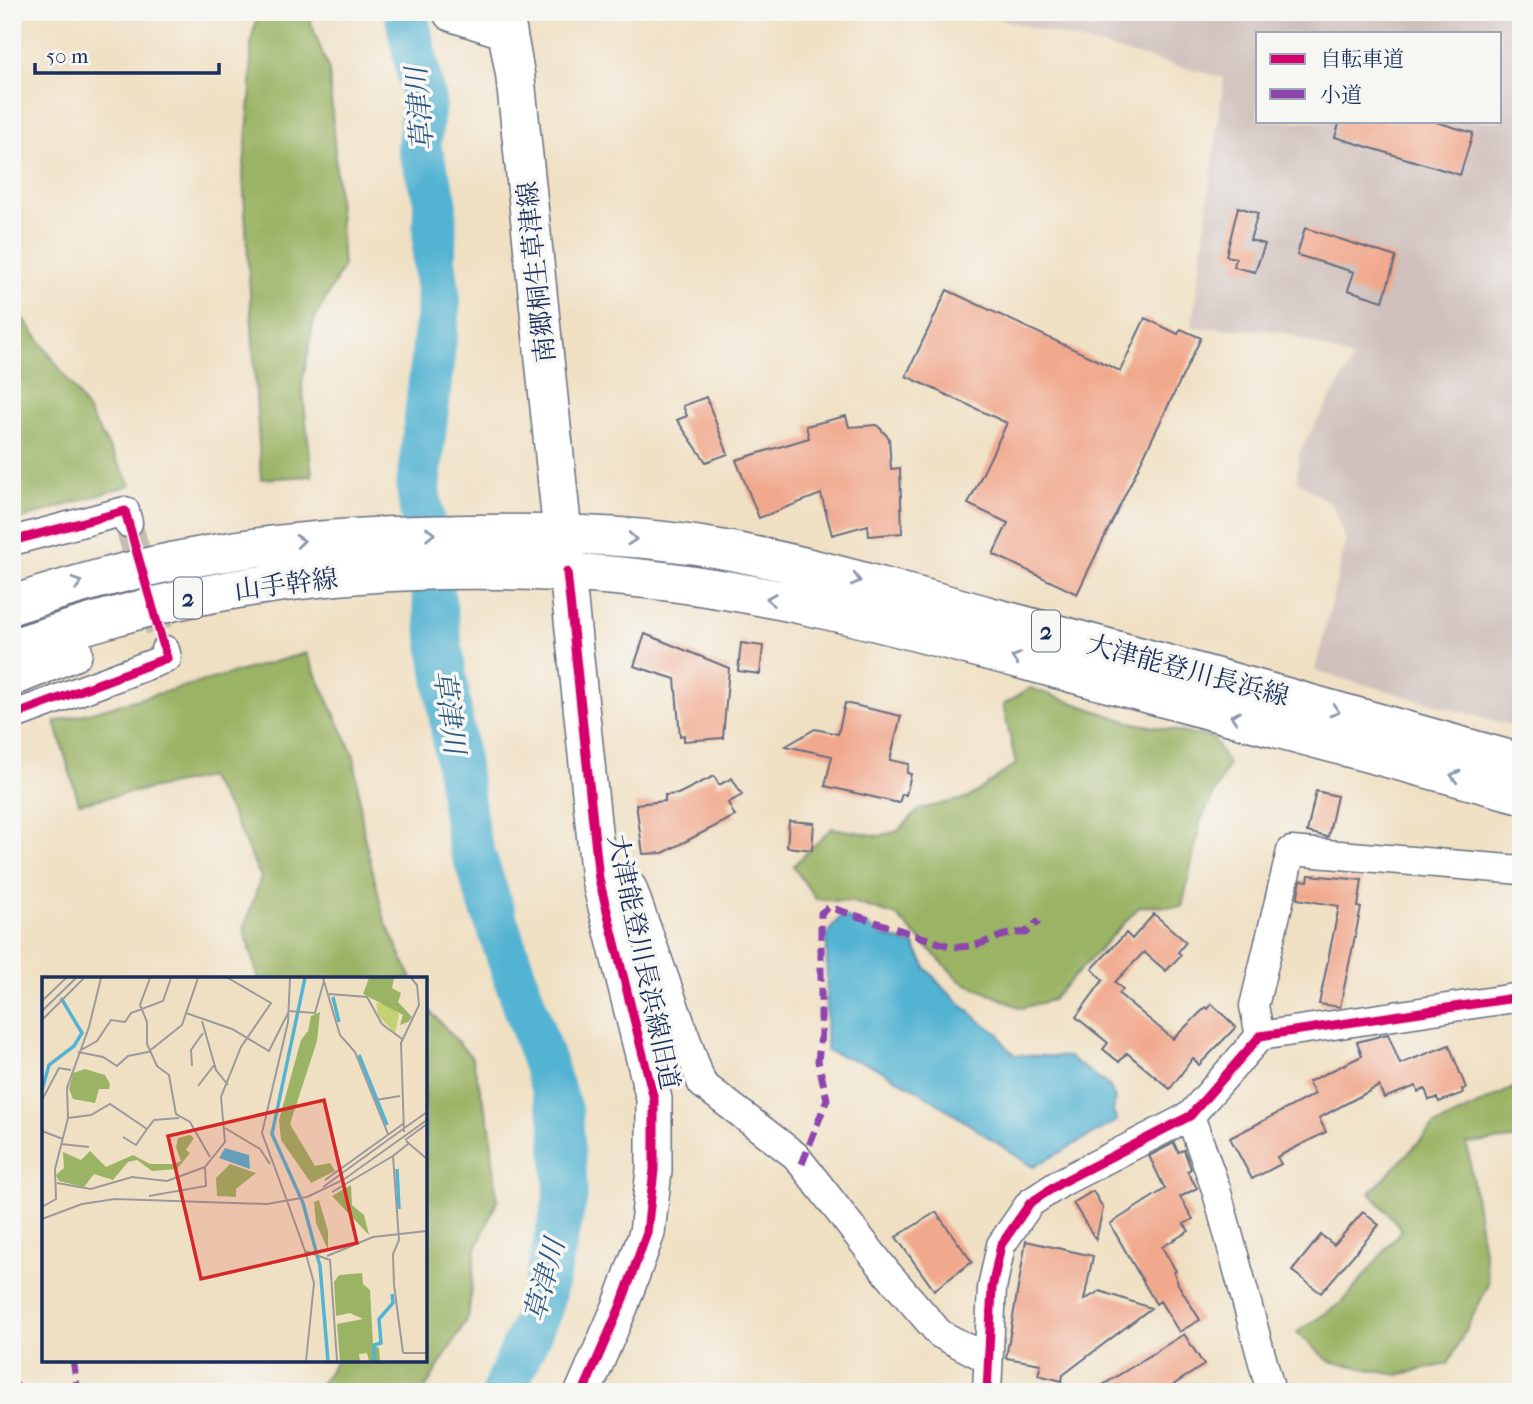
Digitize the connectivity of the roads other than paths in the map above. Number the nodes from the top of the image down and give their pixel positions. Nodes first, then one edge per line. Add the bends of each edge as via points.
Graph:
1 (457, 15) edge
2 (505, 21) edge
3 (128, 523) dead end
4 (564, 534) junction
5 (12, 541) edge
6 (496, 552) junction
7 (567, 572) junction
8 (200, 596) junction
9 (12, 604) edge
10 (12, 648) edge
11 (165, 650) dead end
12 (12, 677) edge
13 (12, 716) edge
14 (1521, 763) edge
15 (1521, 794) edge
16 (1521, 870) edge
17 (599, 879) junction
18 (1521, 997) edge
19 (1260, 1036) junction
20 (1190, 1116) junction
21 (988, 1359) junction
22 (583, 1392) edge
23 (987, 1392) edge
24 (1271, 1392) edge

1 - 2 main road, 南郷桐生草津線
2 - 4 main road, 南郷桐生草津線 via 517,87
3 - 5 street via 125,511
4 - 6 main road, 山手幹線 / 2
4 - 7 main road, 南郷桐生草津線
4 -> 14 main road, 大津能登川長浜線 / 2 via 692,545 772,560 1152,659
6 - 7 main road, 山手幹線 / 2
6 - 8 main road, 山手幹線 / 2
9 -> 6 main road, 山手幹線 / 2 via 90,579 185,557 276,543 365,535
15 -> 7 main road, 大津能登川長浜線 / 2 via 850,615 698,586
7 - 17 street, 大津能登川長浜線旧道
8 - 10 main road, 山手幹線 / 2 via 97,620
8 - 12 main road
11 - 13 street via 167,658
16 - 19 street via 1291,851 1254,1006
17 - 21 street via 632,887 702,1084 796,1156 940,1334
17 - 22 street, 大津能登川長浜線旧道 via 654,1100 654,1170 647,1233
18 - 19 street
19 - 20 street
20 - 21 street via 1062,1181 1021,1213 1001,1245 992,1288
20 - 24 street via 1216,1189
21 - 23 street

